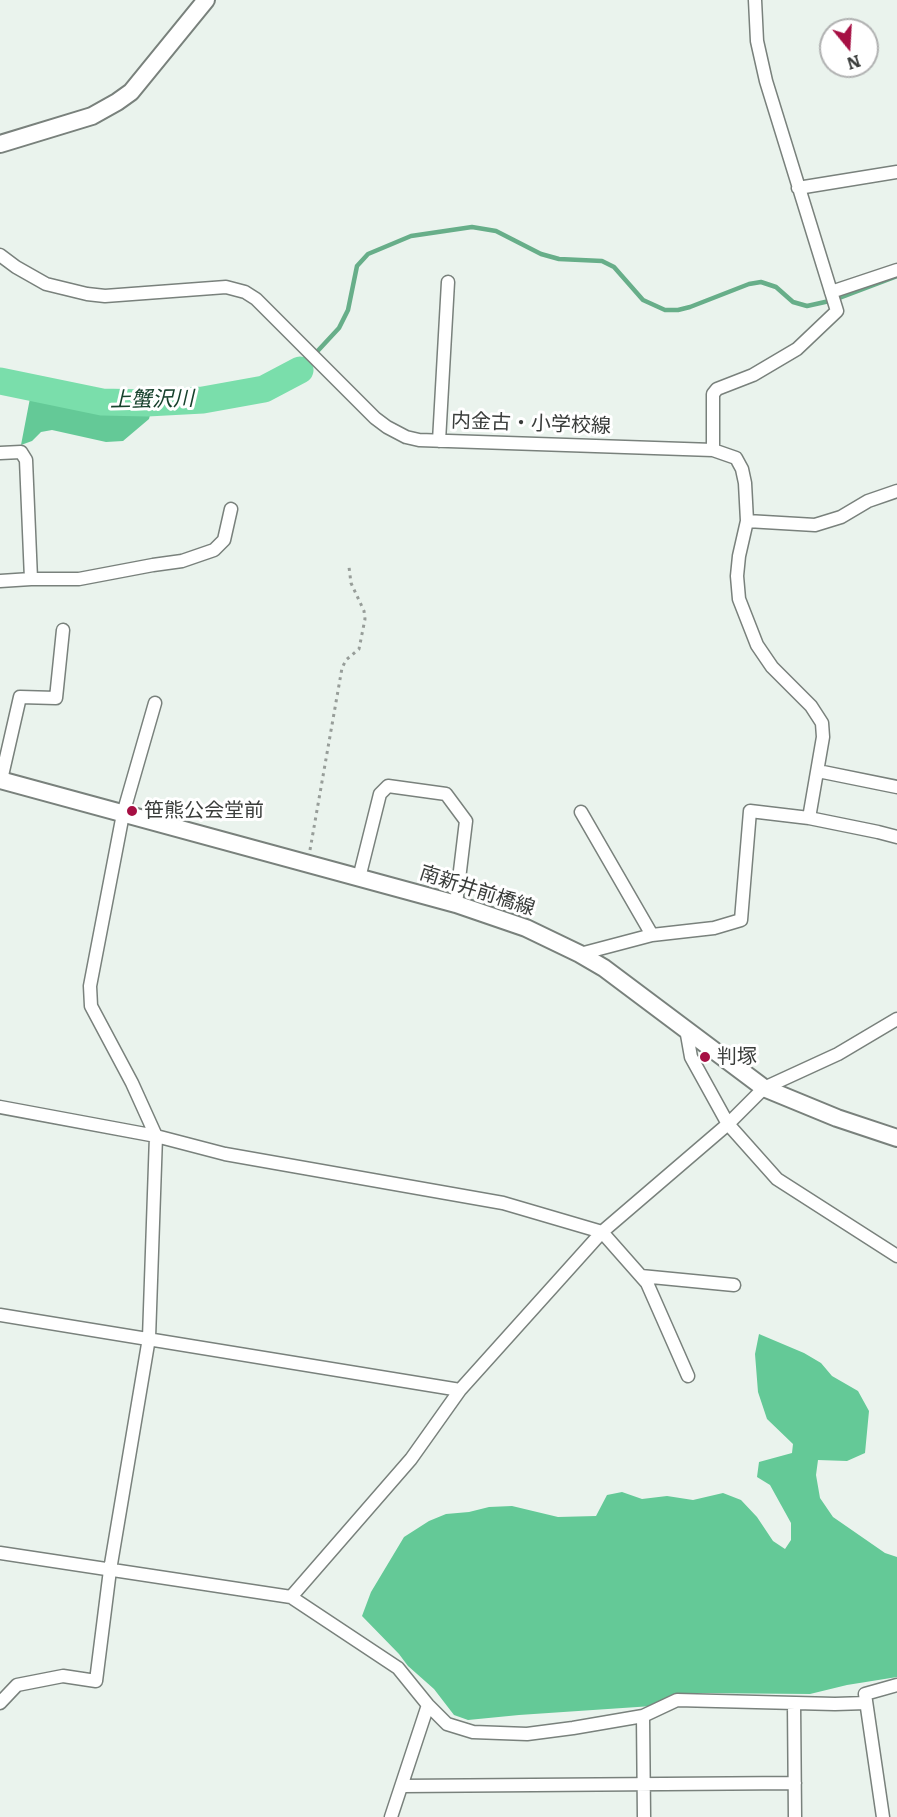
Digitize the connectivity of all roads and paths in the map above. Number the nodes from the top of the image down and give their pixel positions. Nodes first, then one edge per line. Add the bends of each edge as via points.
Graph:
1 (206, 0) edge
2 (755, 0) edge
3 (0, 144) edge
4 (897, 172) edge
5 (798, 188) junction
6 (0, 255) edge
7 (897, 270) edge
8 (448, 282) dead end
9 (831, 292) junction
10 (439, 441) junction
11 (713, 450) junction
12 (0, 453) edge
13 (897, 491) edge
14 (231, 509) dead end
15 (747, 521) junction
16 (349, 567) dead end
17 (31, 579) junction
18 (0, 581) edge
19 (63, 630) dead end
20 (155, 703) dead end
21 (818, 771) junction
22 (0, 780) edge
23 (897, 788) edge
24 (581, 812) dead end
25 (123, 814) junction
26 (809, 818) junction
27 (897, 837) edge
28 (308, 864) junction
29 (359, 878) junction
30 (456, 904) junction
31 (652, 935) junction
32 (580, 954) junction
33 (897, 1019) edge
34 (686, 1029) junction
35 (764, 1088) junction
36 (0, 1107) edge
37 (728, 1124) junction
38 (156, 1136) junction
39 (897, 1138) edge
40 (602, 1232) junction
41 (897, 1256) edge
42 (641, 1276) junction
43 (734, 1285) dead end
44 (0, 1315) edge
45 (149, 1338) junction
46 (688, 1376) dead end
47 (460, 1390) junction
48 (0, 1552) edge
49 (110, 1570) junction
50 (291, 1597) junction
51 (897, 1684) edge
52 (0, 1702) edge
53 (866, 1702) junction
54 (794, 1703) junction
55 (428, 1706) junction
56 (643, 1716) junction
57 (795, 1784) junction
58 (402, 1786) junction
59 (644, 1786) junction
60 (391, 1817) edge
61 (644, 1817) edge
62 (795, 1817) edge
63 (883, 1817) edge

1 - 3 main road via 130,92 117,102 92,116
2 - 5 street via 766,81
4 - 5 street
5 - 9 street
6 - 10 street, 内金古・小学校線 via 46,284 87,294 226,287 245,292 387,428 406,437
7 - 9 street
8 - 10 street
9 - 11 street via 837,311 797,349 713,394
10 - 11 street, 内金古・小学校線
11 - 15 street, 内金古・小学校線 via 736,458 742,469
12 - 17 street via 21,452 26,460
13 - 15 street via 815,525
14 - 17 street via 224,540 203,554 104,576
15 - 21 street, 内金古・小学校線 via 739,556 739,599 757,645 822,723
16 - 28 path via 365,620 358,649 342,668
17 - 18 street
19 - 22 street via 56,698 20,697
20 - 25 street
21 - 23 street
21 - 26 street, 内金古・小学校線
22 - 25 main road, 南新井前橋線
24 - 31 street
25 - 28 main road, 南新井前橋線
25 - 38 street via 90,986 91,1006
26 - 27 street
26 - 31 street via 750,811 741,920 714,928
28 - 29 main road, 南新井前橋線
29 - 30 main road, 南新井前橋線
29 - 30 street via 380,794 388,786 446,794 466,821
30 - 32 main road, 南新井前橋線 via 526,928
31 - 32 street
32 - 34 main road, 南新井前橋線
33 - 35 street via 838,1054
34 - 35 main road, 南新井前橋線
34 - 37 street via 692,1057
35 - 37 street
35 - 39 main road, 南新井前橋線
36 - 38 street
37 - 40 street
37 - 41 street via 777,1179
38 - 40 street via 225,1154 503,1203
38 - 45 street
40 - 42 street
40 - 47 street
42 - 43 street
42 - 46 street
44 - 45 street
45 - 47 street
45 - 49 street
47 - 50 street via 411,1459
48 - 49 street
49 - 50 street
49 - 52 street via 96,1681 63,1676 17,1685
50 - 55 street via 398,1668
51 - 53 street via 865,1694
53 - 54 street
53 - 63 street
54 - 56 street via 677,1700
54 - 57 street
55 - 56 street via 447,1724 473,1732 527,1734
55 - 58 street
56 - 59 street
57 - 59 street
57 - 62 street
58 - 59 street
58 - 60 street
59 - 61 street

